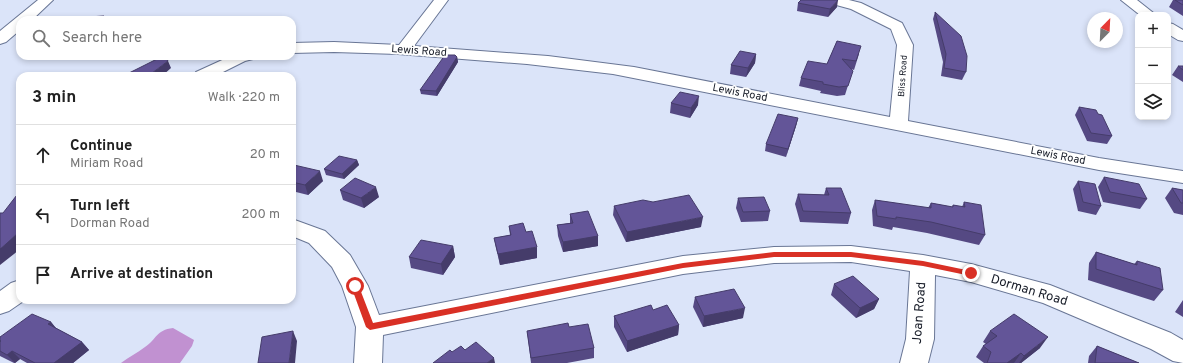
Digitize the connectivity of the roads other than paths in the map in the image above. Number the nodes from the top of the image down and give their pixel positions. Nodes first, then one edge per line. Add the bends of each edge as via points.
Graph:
1 (46, 0) edge
2 (441, 0) edge
3 (834, 0) edge
4 (1128, 0) edge
5 (1145, 12) edge
6 (27, 16) edge
7 (1171, 20) edge
8 (1183, 20) edge
9 (16, 26) edge
10 (1171, 30) edge
11 (1183, 37) edge
12 (0, 40) edge
13 (296, 48) edge
14 (403, 50) junction
15 (234, 60) edge
16 (210, 72) edge
17 (899, 124) junction
18 (1183, 177) edge
19 (296, 229) edge
20 (923, 264) junction
21 (16, 293) edge
22 (0, 304) edge
23 (370, 327) junction
24 (1183, 353) edge
25 (368, 363) edge
26 (914, 363) edge

1 - 6 main road
2 - 14 street
3 - 17 street, Bliss Road via 856,6 897,26 905,45
4 - 5 street
7 - 8 street
9 - 12 main road
10 - 11 street
13 - 14 street, Lewis Road
14 - 17 street, Lewis Road via 591,65
15 - 16 street
17 - 18 street, Lewis Road via 1099,164
19 - 23 street via 316,237 340,261 355,286
20 - 23 street, Dorman Road via 851,254 767,256 683,265
20 - 24 street, Dorman Road via 971,273 1050,295 1160,340
20 - 26 street, Joan Road via 920,338
21 - 22 street
23 - 25 street

